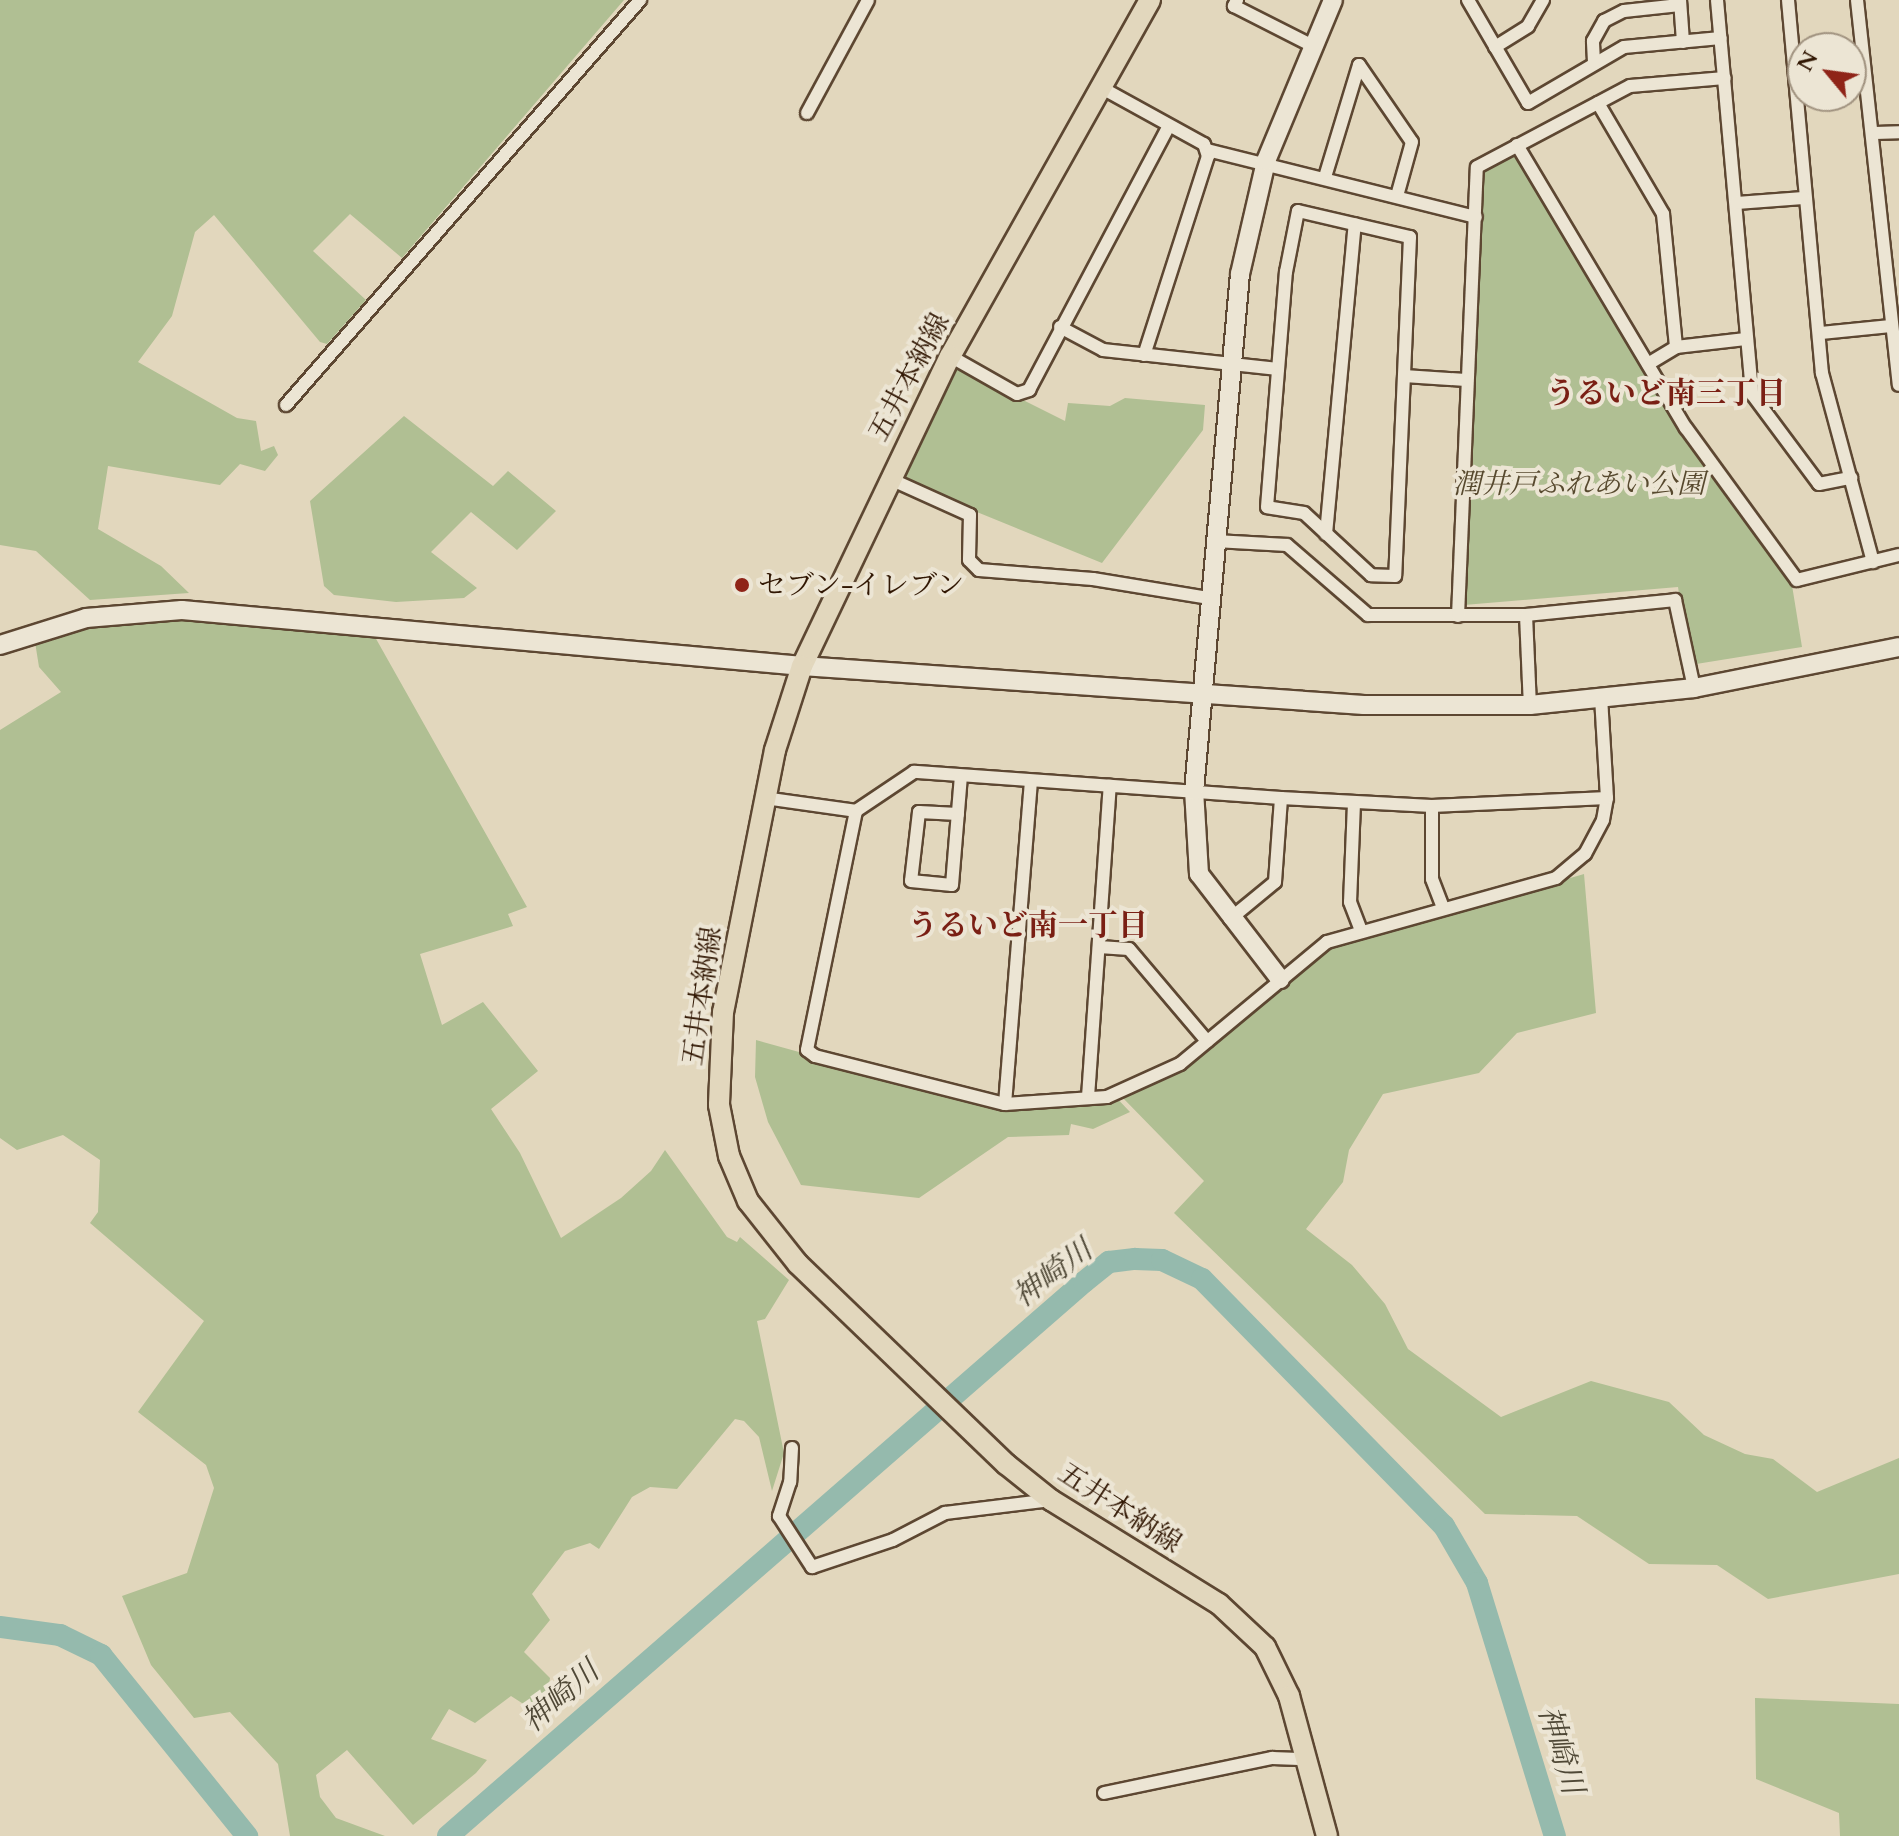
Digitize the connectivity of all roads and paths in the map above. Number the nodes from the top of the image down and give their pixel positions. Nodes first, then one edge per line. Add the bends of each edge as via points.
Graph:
1 (640, 0) edge
2 (868, 0) edge
3 (1150, 0) edge
4 (1221, 0) edge
5 (1333, 0) edge
6 (1468, 0) edge
7 (1543, 0) edge
8 (1717, 0) edge
9 (1788, 0) edge
10 (1857, 0) edge
11 (1680, 2) edge
12 (1236, 3) edge
13 (1793, 32) edge
14 (1858, 32) edge
15 (1721, 38) junction
16 (1683, 42) junction
17 (1311, 45) junction
18 (1495, 47) junction
19 (1594, 62) junction
20 (1725, 78) junction
21 (1102, 88) junction
22 (1867, 100) edge
23 (1598, 103) junction
24 (1800, 112) edge
25 (807, 113) dead end
26 (1169, 126) junction
27 (1899, 132) edge
28 (1875, 133) junction
29 (1517, 145) junction
30 (1207, 150) junction
31 (1266, 161) junction
32 (1325, 177) junction
33 (1397, 196) junction
34 (1804, 198) junction
35 (1736, 203) junction
36 (1476, 217) junction
37 (1355, 224) junction
38 (1891, 326) junction
39 (1060, 327) junction
40 (1821, 333) junction
41 (1746, 339) junction
42 (1676, 347) junction
43 (1144, 355) junction
44 (950, 356) junction
45 (1230, 363) junction
46 (1648, 364) junction
47 (1278, 369) junction
48 (1404, 376) junction
49 (1466, 380) junction
50 (1899, 385) edge
51 (286, 405) dead end
52 (888, 478) junction
53 (1851, 478) junction
54 (1326, 534) junction
55 (1215, 541) junction
56 (1899, 555) edge
57 (1873, 562) junction
58 (1209, 598) junction
59 (1526, 615) junction
60 (1458, 616) junction
61 (0, 645) edge
62 (1899, 647) edge
63 (802, 666) junction
64 (1694, 688) junction
65 (1205, 693) junction
66 (1601, 697) junction
67 (1530, 705) junction
68 (961, 776) junction
69 (1031, 781) junction
70 (1110, 786) junction
71 (1194, 791) junction
72 (764, 798) junction
73 (1281, 798) junction
74 (1607, 798) junction
75 (1354, 803) junction
76 (1432, 806) junction
77 (856, 811) junction
78 (958, 814) junction
79 (1443, 907) junction
80 (1230, 919) junction
81 (1361, 931) junction
82 (1099, 947) junction
83 (1280, 979) junction
84 (1207, 1041) junction
85 (1088, 1097) junction
86 (1005, 1104) junction
87 (792, 1448) dead end
88 (1051, 1500) junction
89 (1306, 1759) junction
90 (1104, 1793) dead end
91 (1327, 1836) edge

1 - 51 street
2 - 25 street
3 - 21 main road, 五井本納線
4 - 12 street
5 - 17 street
6 - 18 street
7 - 18 street via 1528,26
8 - 15 street
9 - 13 street
10 - 14 street
11 - 16 street
11 - 19 street via 1624,11 1604,21 1593,41
12 - 17 street
15 - 16 street
15 - 20 street
16 - 19 street via 1624,47
17 - 31 street
18 - 19 street via 1528,103
20 - 23 street via 1630,86
20 - 35 street
21 - 26 street
21 - 44 main road, 五井本納線
22 - 28 street
23 - 29 street
23 - 42 street via 1663,214
24 - 34 street
26 - 30 street
26 - 39 street
27 - 28 street
28 - 38 street
29 - 36 street via 1477,167
29 - 46 street
30 - 31 street
30 - 43 street
31 - 32 street
31 - 45 street via 1240,274
32 - 33 street
32 - 33 street via 1359,65 1412,142
33 - 36 street
34 - 35 street
34 - 40 street
35 - 41 street
36 - 49 street
37 - 47 street via 1298,211 1286,272
37 - 48 street via 1410,237
37 - 54 street
38 - 40 street
38 - 50 street
39 - 43 street via 1103,350
39 - 44 street via 1024,394
40 - 53 street via 1822,373
41 - 42 street
41 - 53 street via 1752,394 1819,484
42 - 46 street
43 - 45 street
44 - 52 main road, 五井本納線
45 - 47 street
45 - 55 street
46 - 57 street via 1686,428 1797,580
47 - 54 street via 1267,507 1304,513
48 - 49 street
48 - 54 street via 1395,576 1371,575
49 - 60 street
52 - 58 street via 970,515 969,560 979,570 1093,579
52 - 63 main road, 五井本納線
53 - 57 street
55 - 58 street
55 - 60 street via 1287,545 1368,615
56 - 57 street
58 - 65 street
59 - 60 street
59 - 64 street via 1675,600
59 - 67 street
61 - 63 street via 68,621 168,610
62 - 64 street
63 - 65 street
63 - 72 main road, 五井本納線
64 - 66 street
65 - 67 street via 1364,705
65 - 71 street
66 - 67 street
66 - 74 street
68 - 69 street
68 - 77 street via 914,772
68 - 78 street
69 - 70 street
69 - 86 street
70 - 71 street
70 - 82 street
71 - 73 street
71 - 80 street via 1199,874
72 - 77 street
72 - 88 main road, 五井本納線 via 722,1022 718,1089 729,1156 748,1201 780,1245 934,1398
73 - 75 street
73 - 80 street via 1275,882
74 - 76 street
74 - 79 street via 1603,820 1585,854 1556,878
75 - 76 street
75 - 81 street via 1350,902
76 - 79 street via 1432,879
77 - 86 street via 807,1050
78 - 78 street via 952,885 911,881 919,812
79 - 81 street
80 - 83 street
81 - 83 street via 1327,942
82 - 84 street via 1129,949
82 - 85 street
83 - 84 street
84 - 85 street via 1180,1064 1107,1097
85 - 86 street
87 - 88 street via 781,1521 812,1567 893,1540 945,1513
88 - 89 main road, 五井本納線 via 1219,1604 1252,1633 1275,1664 1289,1696
89 - 90 street via 1272,1758
89 - 91 main road, 五井本納線

